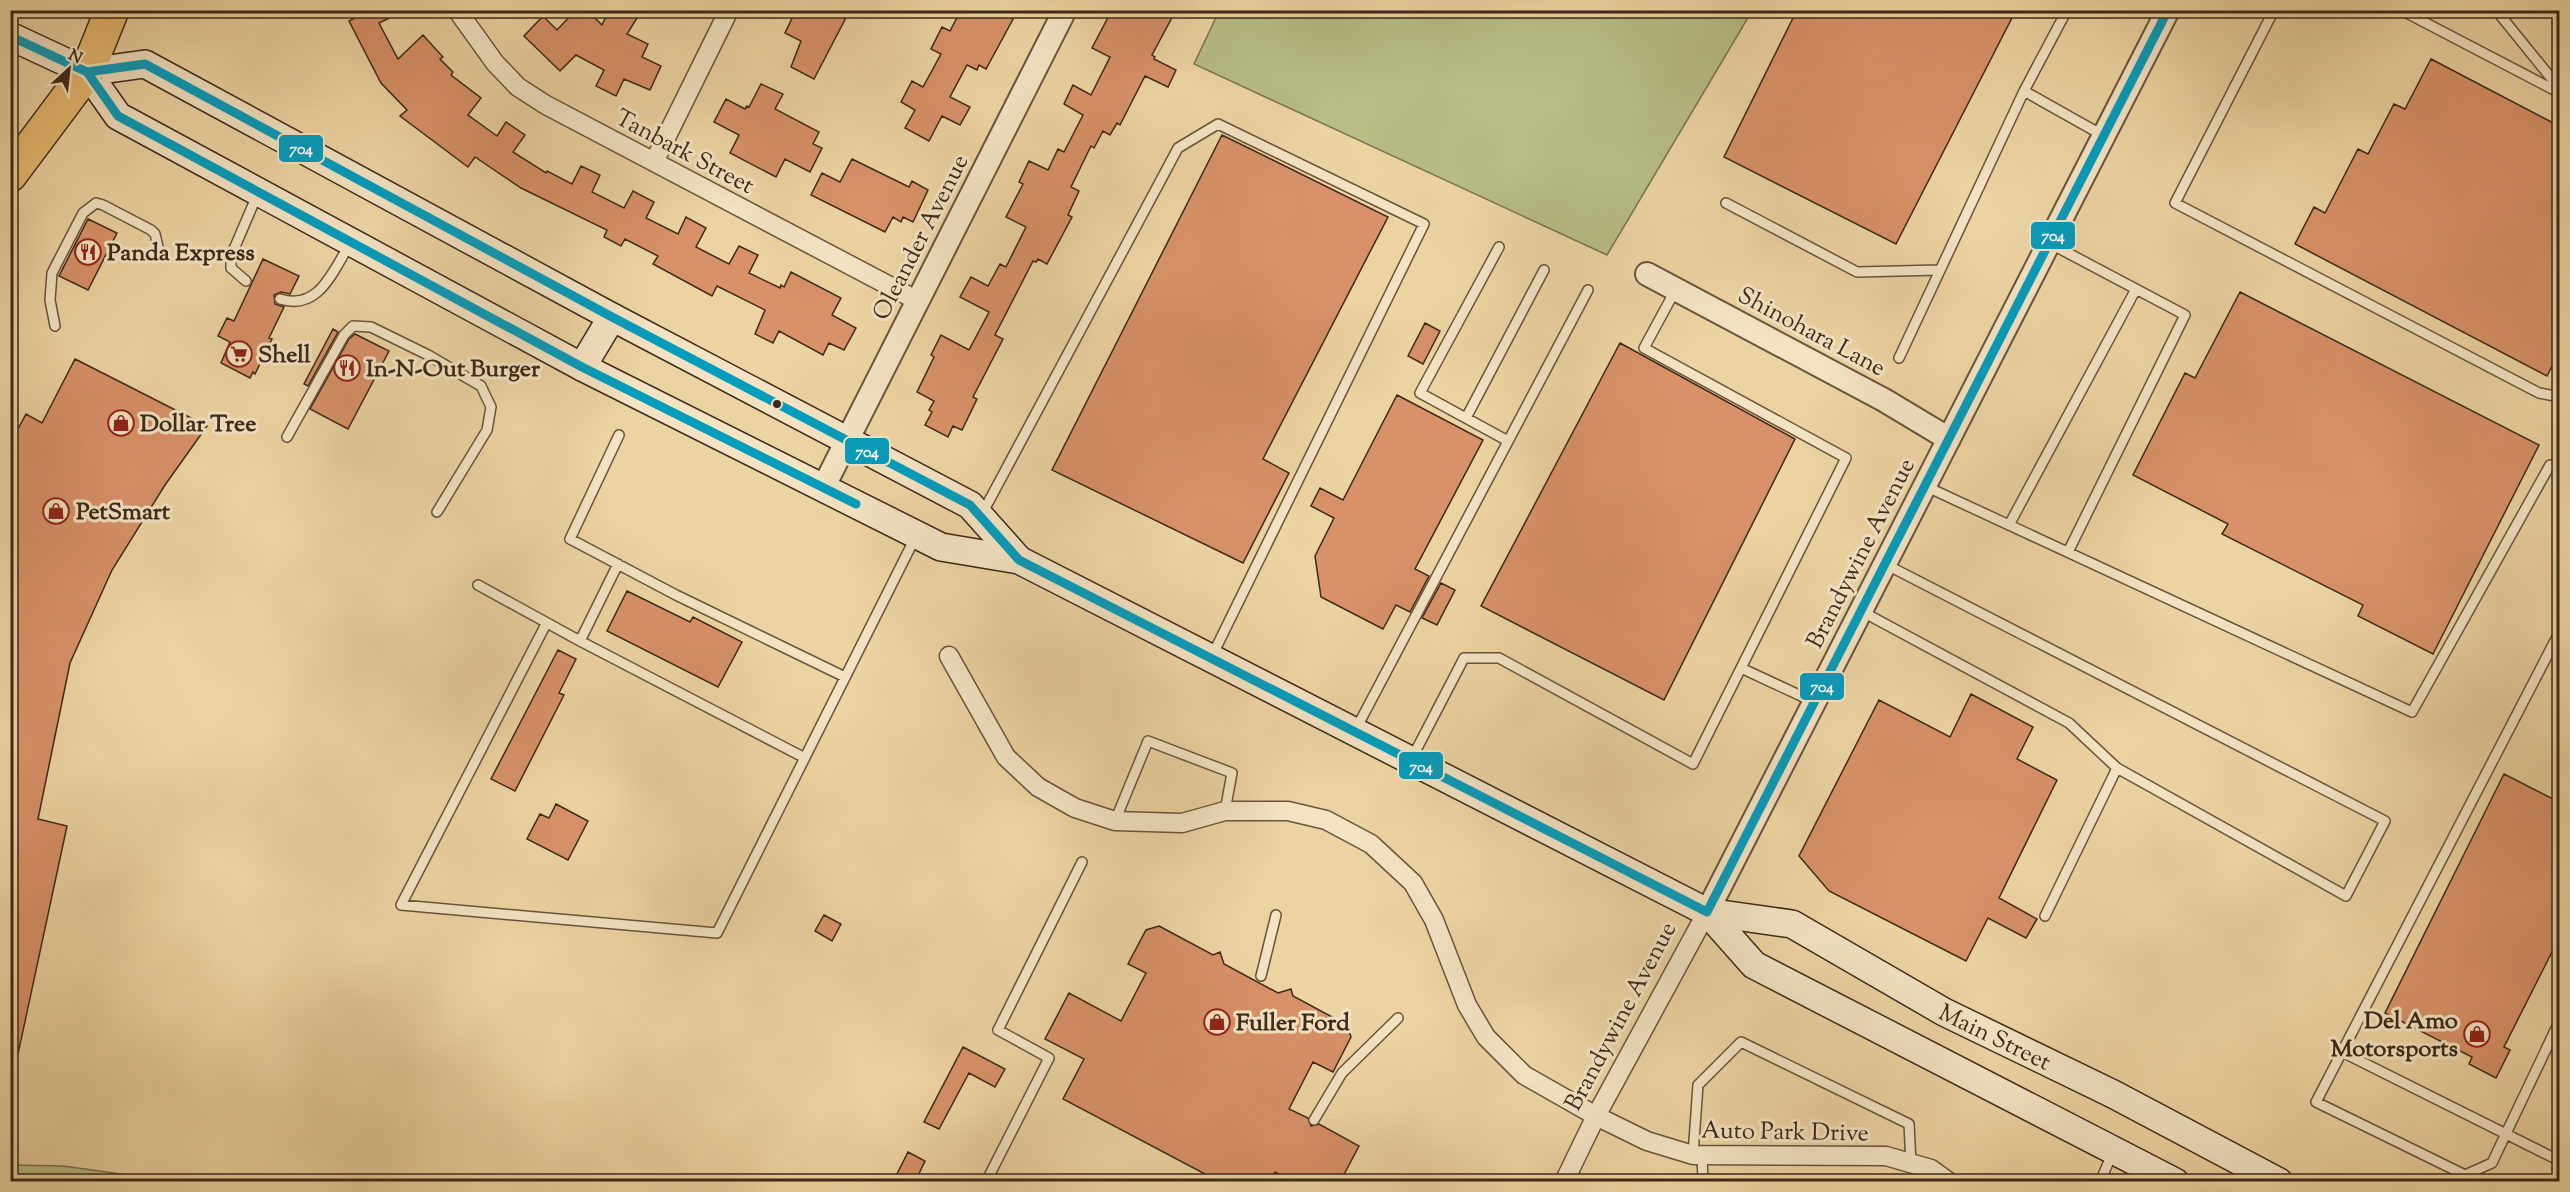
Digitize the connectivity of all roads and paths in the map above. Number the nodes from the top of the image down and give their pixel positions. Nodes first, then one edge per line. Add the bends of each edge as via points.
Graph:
1 (112, 10) edge
2 (458, 10) edge
3 (729, 10) edge
4 (1065, 10) edge
5 (2067, 10) edge
6 (2168, 10) edge
7 (2274, 10) edge
8 (2402, 10) edge
9 (2496, 10) edge
10 (10, 36) edge
11 (87, 72) junction
12 (2559, 91) edge
13 (2024, 92) junction
14 (2104, 136) junction
15 (654, 162) junction
16 (10, 175) edge
17 (259, 191) junction
18 (1726, 203) dead end
19 (352, 242) junction
20 (2049, 243) junction
21 (1500, 246) dead end
22 (159, 251) dead end
23 (1544, 270) dead end
24 (1940, 270) junction
25 (1647, 274) dead end
26 (246, 281) dead end
27 (1676, 289) junction
28 (2136, 289) junction
29 (1588, 290) dead end
30 (280, 299) dead end
31 (918, 301) junction
32 (612, 317) junction
33 (55, 326) dead end
34 (1899, 358) dead end
35 (582, 368) junction
36 (2559, 397) edge
37 (1466, 418) junction
38 (619, 435) dead end
39 (287, 437) dead end
40 (1949, 439) junction
41 (847, 441) junction
42 (1508, 441) junction
43 (2550, 465) dead end
44 (1925, 486) junction
45 (824, 488) junction
46 (437, 512) dead end
47 (981, 516) junction
48 (2009, 525) junction
49 (917, 535) junction
50 (2068, 552) junction
51 (1019, 560) junction
52 (618, 564) junction
53 (1884, 564) junction
54 (478, 585) dead end
55 (1861, 611) junction
56 (546, 624) junction
57 (2559, 631) edge
58 (580, 641) junction
59 (949, 656) dead end
60 (1211, 658) junction
61 (1741, 669) junction
62 (846, 677) junction
63 (1814, 702) junction
64 (1355, 731) junction
65 (805, 759) junction
66 (1412, 760) junction
67 (2117, 768) junction
68 (1225, 811) junction
69 (1115, 821) junction
70 (1082, 862) dead end
71 (1707, 912) junction
72 (1276, 915) dead end
73 (2045, 916) dead end
74 (1261, 976) dead end
75 (1398, 1018) dead end
76 (2559, 1020) edge
77 (2342, 1052) junction
78 (1596, 1116) junction
79 (1314, 1120) dead end
80 (2507, 1133) junction
81 (2114, 1150) junction
82 (1698, 1155) junction
83 (2559, 1161) edge
84 (1911, 1164) junction
85 (986, 1182) edge
86 (1564, 1182) edge
87 (1703, 1182) edge
88 (1949, 1182) edge
89 (2100, 1182) edge
90 (2175, 1182) edge
91 (2279, 1182) edge

1 - 11 highway
2 - 15 street, Tanbark Street via 495,63 518,87
3 - 15 street
4 - 31 street, Oleander Avenue
5 - 13 lane
6 - 14 street, Brandywine Avenue
7 - 36 lane via 2175,203 2539,393
8 - 12 lane
9 - 12 lane
10 - 11 main road, Main Street
11 - 16 highway
11 - 17 main road, Main Street via 118,116
11 - 32 main road, Main Street via 146,64
13 - 14 lane
13 - 24 lane
14 - 20 street, Brandywine Avenue
15 - 31 street, Tanbark Street
17 - 19 main road, Main Street
17 - 26 lane via 231,256 231,268
18 - 24 lane via 1857,273
19 - 30 lane via 320,291 306,302
19 - 35 main road, Main Street
20 - 28 lane
20 - 40 street, Brandywine Avenue
21 - 37 lane via 1420,393
22 - 33 lane via 151,230 103,205 96,203 90,207 83,213 52,273 50,300
23 - 37 lane
24 - 34 lane
25 - 27 street, Shinohara Lane
27 - 40 street, Shinohara Lane
27 - 61 lane via 1644,348 1846,458
28 - 48 lane
28 - 50 lane via 2185,315
29 - 42 lane
31 - 41 street, Oleander Avenue
32 - 35 main road
32 - 41 main road, Main Street
35 - 45 main road, Main Street
37 - 42 lane
38 - 52 lane via 570,540
39 - 46 lane via 344,335 353,326 370,327 428,355 481,386 491,407 487,430
40 - 44 street, Brandywine Avenue
41 - 45 street, Oleander Avenue
41 - 47 main road, Main Street via 970,505
42 - 64 lane
43 - 50 lane via 2412,712
44 - 48 lane
44 - 53 street, Brandywine Avenue
45 - 49 main road, Main Street
47 - 51 main road, Main Street
47 - 60 lane via 1178,148 1218,124 1424,224
48 - 50 lane
49 - 51 main road, Main Street via 941,547
49 - 62 lane
51 - 60 main road, Main Street
52 - 58 lane
52 - 62 lane
53 - 55 street, Brandywine Avenue
53 - 67 lane via 2385,821 2346,896
54 - 56 lane
55 - 63 street, Brandywine Avenue
55 - 67 lane via 2069,723
56 - 58 lane
56 - 65 lane via 401,905 717,933
57 - 77 lane
58 - 65 lane
59 - 69 street, Auto Park Drive via 1006,757 1038,787 1075,808
60 - 64 main road, Main Street
61 - 63 lane
61 - 66 lane via 1693,764 1498,658 1464,658
62 - 65 lane
63 - 71 street, Brandywine Avenue
64 - 66 main road, Main Street
66 - 71 main road, Main Street
67 - 73 lane
68 - 69 street, Auto Park Drive via 1182,823
68 - 69 lane via 1232,773 1148,741
68 - 78 street, Auto Park Drive via 1298,813 1326,820 1371,844 1413,883 1434,920 1467,1005 1486,1037 1524,1075
70 - 85 lane via 998,1030 1049,1058
71 - 78 street, Brandywine Avenue
71 - 81 main road, Main Street via 1754,964
71 - 91 main road, Main Street via 1792,924 1944,1012 2113,1094
72 - 74 lane
75 - 79 lane via 1342,1073
76 - 80 lane
77 - 80 lane
77 - 80 lane via 2316,1102 2465,1175 2493,1163
78 - 82 street, Auto Park Drive via 1647,1141
78 - 86 street, Brandywine Avenue
80 - 83 lane
81 - 89 lane
81 - 90 main road, Main Street
82 - 84 street, Auto Park Drive via 1886,1156
82 - 84 lane via 1698,1085 1741,1042 1909,1124
82 - 87 lane
84 - 88 street, Auto Park Drive via 1931,1169

